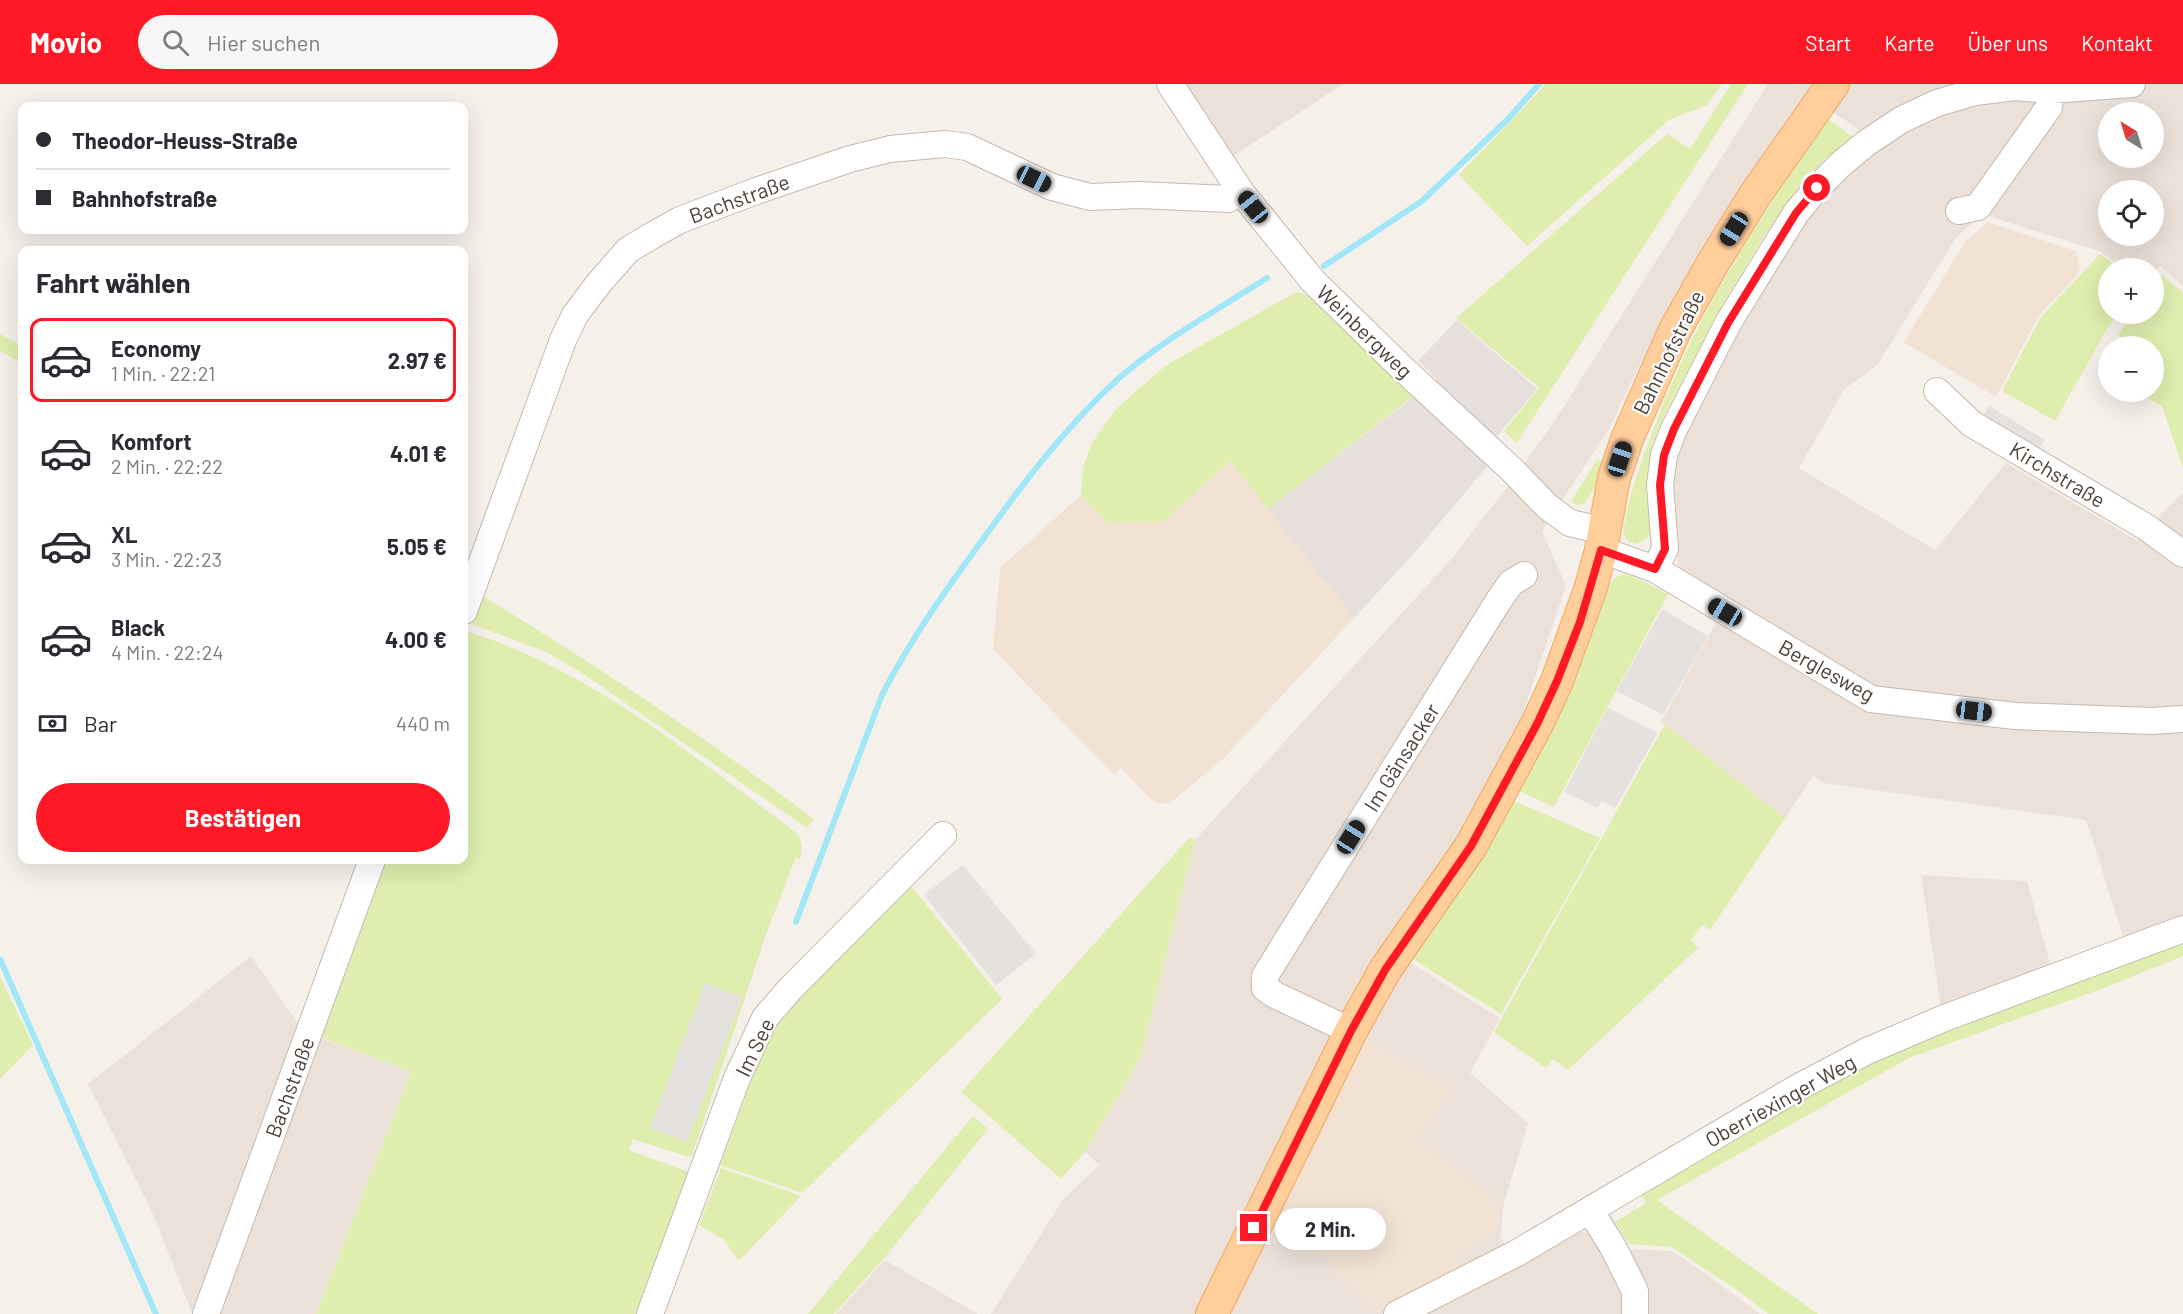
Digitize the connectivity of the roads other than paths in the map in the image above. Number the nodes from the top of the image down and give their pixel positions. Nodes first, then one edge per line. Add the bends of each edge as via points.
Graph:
1 (1170, 84) edge
2 (1833, 84) edge
3 (2132, 84) edge
4 (1975, 88) edge
5 (2051, 90) junction
6 (1241, 192) junction
7 (1959, 211) dead end
8 (1937, 391) dead end
9 (1603, 540) junction
10 (2183, 554) edge
11 (1655, 569) junction
12 (1524, 575) dead end
13 (468, 600) edge
14 (2183, 719) edge
15 (943, 835) dead end
16 (371, 864) edge
17 (2183, 930) edge
18 (1351, 1031) junction
19 (1590, 1210) junction
20 (206, 1314) edge
21 (650, 1314) edge
22 (1212, 1314) edge
23 (1396, 1314) edge
24 (1635, 1314) edge

1 - 6 street, Weinbergweg
2 - 9 main road, Bahnhofstraße via 1755,195 1676,330 1627,439 1614,478
3 - 5 street
4 - 5 street
4 - 11 street via 1901,120 1874,138 1840,164 1796,213 1728,323 1674,429 1664,455 1660,485 1665,549
5 - 7 street via 2049,107 1978,207
6 - 9 street, Weinbergweg via 1313,281 1401,367 1548,507
6 - 13 street, Bachstraße via 1228,199 1090,197 1052,187 967,147 920,145 850,159 671,225 628,250 575,315
8 - 10 street, Kirchstraße via 1972,424 2146,527
9 - 11 street, Berglesweg
9 - 18 main road, Bahnhofstraße via 1580,622 1537,724 1471,846 1385,970
11 - 14 street, Berglesweg via 1871,699 2015,716
12 - 18 street, Im Gänsacker via 1499,600 1265,976 1265,988 1275,995
15 - 21 street, Im See via 765,1018 737,1078
16 - 20 street, Bachstraße
17 - 19 street, Oberriexinger Weg via 1942,1019 1867,1051
18 - 22 main road, Bahnhofstraße
19 - 23 street, Oberriexinger Weg via 1517,1253
19 - 24 street via 1635,1291

